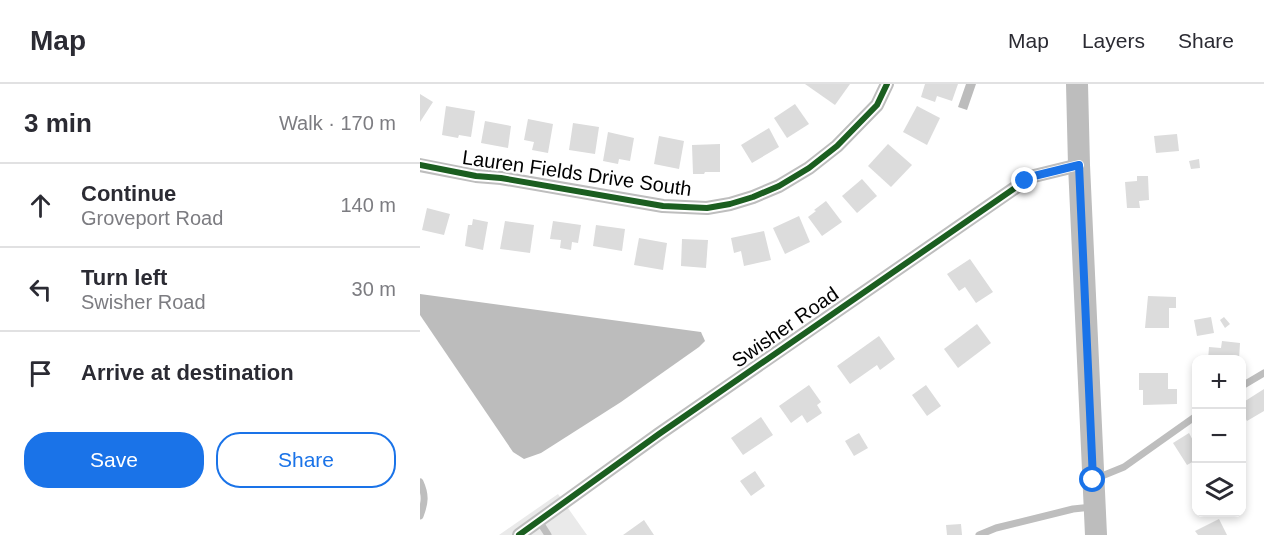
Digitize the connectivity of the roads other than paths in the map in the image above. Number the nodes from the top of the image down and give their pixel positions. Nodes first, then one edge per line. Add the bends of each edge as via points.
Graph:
1 (887, 84) edge
2 (1077, 84) edge
3 (420, 165) edge
4 (1079, 165) junction
5 (1264, 373) edge
6 (1246, 384) edge
7 (1192, 419) edge
8 (1093, 480) junction
9 (420, 482) edge
10 (1094, 506) junction
11 (420, 516) edge
12 (539, 521) junction
13 (519, 535) edge
14 (548, 535) edge
15 (979, 535) edge
16 (1095, 535) edge

1 - 3 street, Lauren Fields Drive South via 877,105 809,168 753,197 707,208 663,206
2 - 4 main road
4 - 8 main road
4 - 12 street, Swisher Road via 1025,181
5 - 6 lane
7 - 8 lane via 1124,467
8 - 10 main road
9 - 11 lane via 424,491
10 - 15 lane
10 - 16 main road
12 - 13 street, Swisher Road
12 - 14 lane

